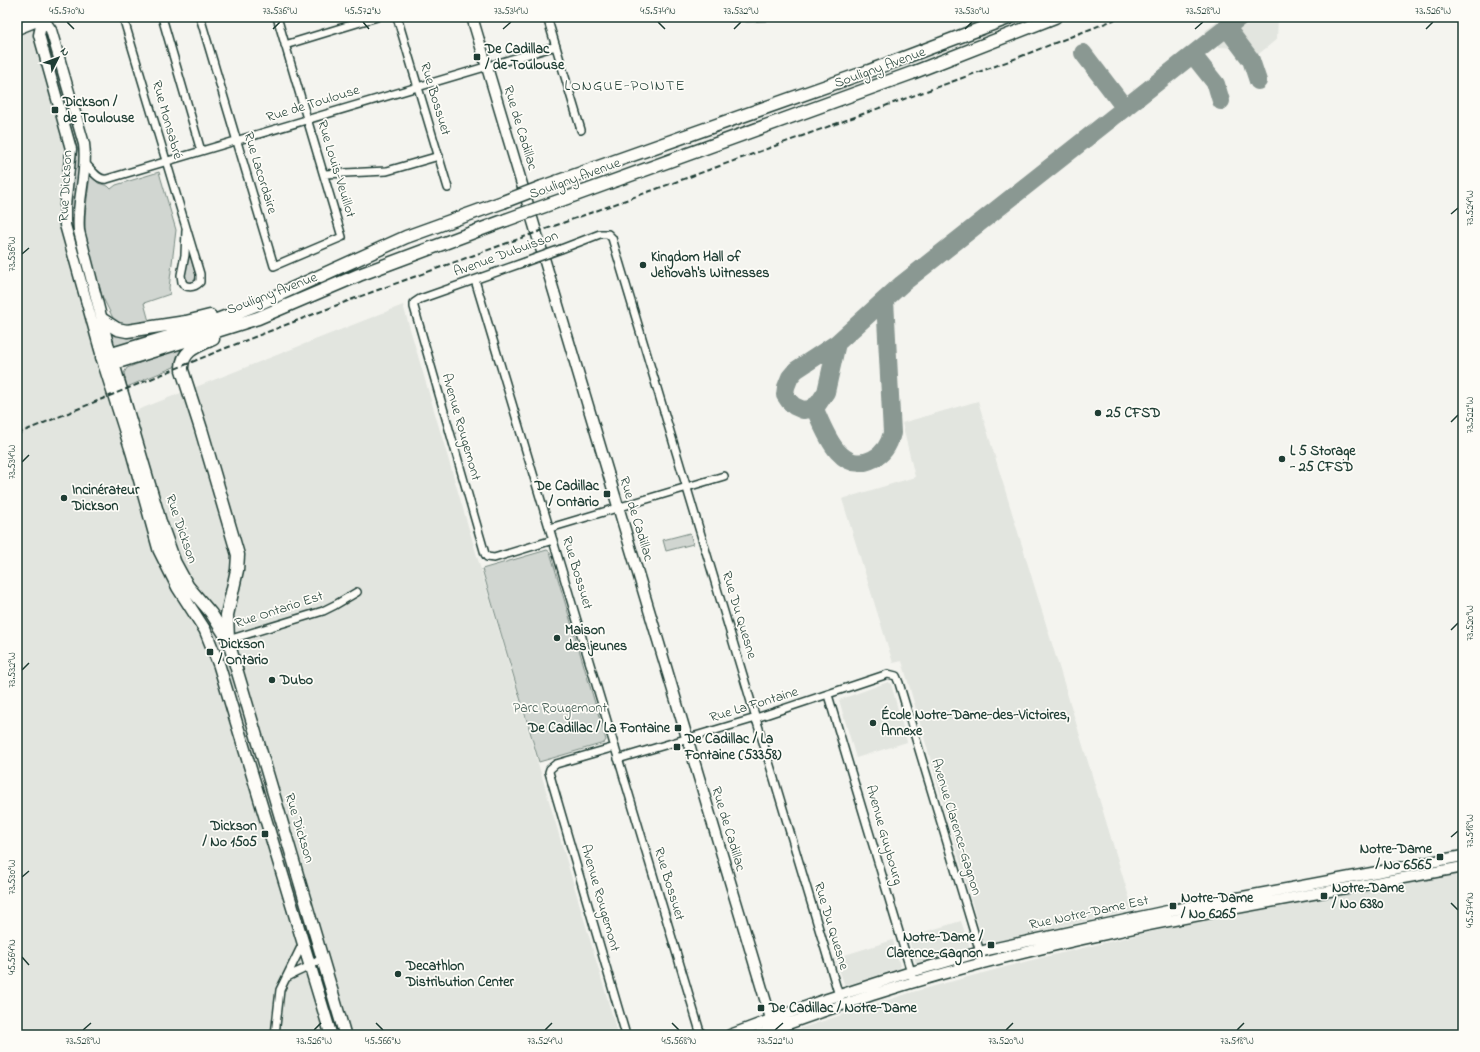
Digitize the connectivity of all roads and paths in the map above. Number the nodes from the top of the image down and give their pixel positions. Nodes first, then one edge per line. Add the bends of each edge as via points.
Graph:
1 (44, 17) edge
2 (123, 17) edge
3 (162, 17) edge
4 (200, 17) edge
5 (277, 17) edge
6 (377, 17) edge
7 (397, 17) edge
8 (472, 17) edge
9 (547, 17) edge
10 (1011, 17) edge
11 (1055, 17) edge
12 (17, 29) edge
13 (285, 45) junction
14 (556, 46) junction
15 (487, 66) junction
16 (418, 87) junction
17 (307, 120) junction
18 (581, 130) dead end
19 (237, 141) junction
20 (201, 151) junction
21 (439, 156) junction
22 (166, 162) junction
23 (85, 163) junction
24 (324, 174) junction
25 (448, 188) dead end
26 (186, 230) junction
27 (608, 234) joint
28 (342, 237) joint
29 (475, 280) junction
30 (414, 303) joint
31 (256, 305) junction
32 (258, 318) junction
33 (103, 320) junction
34 (108, 360) junction
35 (724, 476) dead end
36 (687, 487) junction
37 (618, 508) junction
38 (550, 528) junction
39 (553, 540) junction
40 (173, 579) junction
41 (357, 592) dead end
42 (228, 640) junction
43 (896, 676) joint
44 (828, 695) junction
45 (756, 718) junction
46 (687, 738) junction
47 (615, 748) junction
48 (618, 759) junction
49 (1463, 856) edge
50 (1463, 867) edge
51 (1243, 896) junction
52 (1246, 907) junction
53 (303, 942) junction
54 (980, 952) junction
55 (322, 957) junction
56 (983, 962) junction
57 (311, 967) junction
58 (912, 977) junction
59 (286, 978) junction
60 (840, 1000) junction
61 (338, 1010) junction
62 (325, 1014) junction
63 (773, 1024) junction
64 (275, 1035) edge
65 (331, 1035) edge
66 (346, 1035) edge
67 (626, 1035) edge
68 (701, 1035) edge
69 (730, 1035) edge
70 (759, 1035) edge

1 - 12 main road
1 - 23 main road, Rue Dickson via 51,30 81,134
1 - 34 main road, Rue Dickson via 39,35 71,149 65,225
2 - 22 street, Rue Monsabré
3 - 20 street
4 - 19 street, Rue Lacordaire
5 - 13 street, Rue Louis-Veuillot
6 - 13 street
7 - 16 street, Rue Bossuet
8 - 15 main road, Rue de Cadillac
9 - 14 street
10 - 31 highway, Souligny Avenue, bridge via 855,76 406,237
11 - 32 highway, Souligny Avenue, bridge via 912,73 359,275
13 - 17 street, Rue Louis-Veuillot
14 - 15 street, Rue de Toulouse
14 - 18 street
15 - 16 street, Rue de Toulouse
15 - 37 main road, Rue de Cadillac
16 - 17 street, Rue de Toulouse
16 - 21 street, Rue Bossuet
17 - 19 street, Rue de Toulouse
17 - 24 street, Rue Louis-Veuillot
19 - 20 street, Rue de Toulouse
19 - 28 street, Rue Lacordaire via 274,266
20 - 22 street, Rue de Toulouse
21 - 24 street via 387,171
21 - 25 street, Rue Bossuet
22 - 23 street, Rue de Toulouse via 104,180
22 - 26 street, Rue Monsabré
23 - 33 main road, Rue Dickson via 79,231
24 - 28 street, Rue Louis-Veuillot
26 - 26 street, Rue Monsabré via 181,278 184,285 191,287 200,282 200,274
27 - 29 street, Avenue Dubuisson, bridge via 600,234
27 - 36 street, Rue Du Quesne via 613,241
29 - 30 street, Avenue Dubuisson
29 - 38 street, Rue Bossuet
30 - 39 street, Avenue Rougemont via 416,320 487,557 494,558
31 - 33 highway via 186,322 137,330 120,330
31 - 34 highway, Souligny Avenue
32 - 34 highway, Souligny Avenue
32 - 42 highway via 194,348 184,357 182,366 238,555 227,615
33 - 34 main road, Rue Dickson
34 - 40 main road, Rue Dickson via 160,550
34 - 42 main road, Rue Dickson via 175,562 188,586 211,613
35 - 36 street
36 - 37 street
36 - 45 street, Rue Du Quesne
37 - 38 street
37 - 46 main road, Rue de Cadillac
38 - 39 street, Rue Bossuet
39 - 47 street, Rue Bossuet
40 - 42 main road via 205,617 219,639
40 - 53 main road, Rue Dickson via 205,630 219,665
41 - 42 street, Rue Ontario Est via 323,611
42 - 55 main road, Rue Dickson
43 - 44 street, Rue La Fontaine via 888,674
43 - 54 street, Avenue Clarence-Gagnon
44 - 45 street, Rue La Fontaine
44 - 58 street, Avenue Guybourg
45 - 46 street, Rue La Fontaine
45 - 60 street, Rue Du Quesne
46 - 48 street, Rue La Fontaine
46 - 63 main road, Rue de Cadillac
47 - 48 street, Rue Bossuet
47 - 67 street, Avenue Rougemont via 556,764 550,769 550,775
48 - 68 street, Rue Bossuet
49 - 51 main road, Rue Notre-Dame Est
50 - 52 main road, Rue Notre-Dame Est
51 - 52 main road
51 - 54 main road, Rue Notre-Dame Est via 1128,918
52 - 56 main road, Rue Notre-Dame Est via 1144,926
53 - 57 main road, Rue Dickson
53 - 59 street
54 - 56 street, Avenue Clarence-Gagnon
54 - 58 main road, Rue Notre-Dame Est
55 - 57 street
55 - 61 main road, Rue Dickson
56 - 58 main road, Rue Notre-Dame Est
57 - 59 street via 292,973
57 - 62 main road, Rue Dickson
58 - 60 main road, Rue Notre-Dame Est
59 - 64 street via 280,990
60 - 63 main road, Rue Notre-Dame Est
61 - 62 main road
61 - 66 main road, Rue Dickson
62 - 65 main road, Rue Dickson
63 - 69 main road, Rue Notre-Dame Est
63 - 70 main road, Rue Notre-Dame Est

